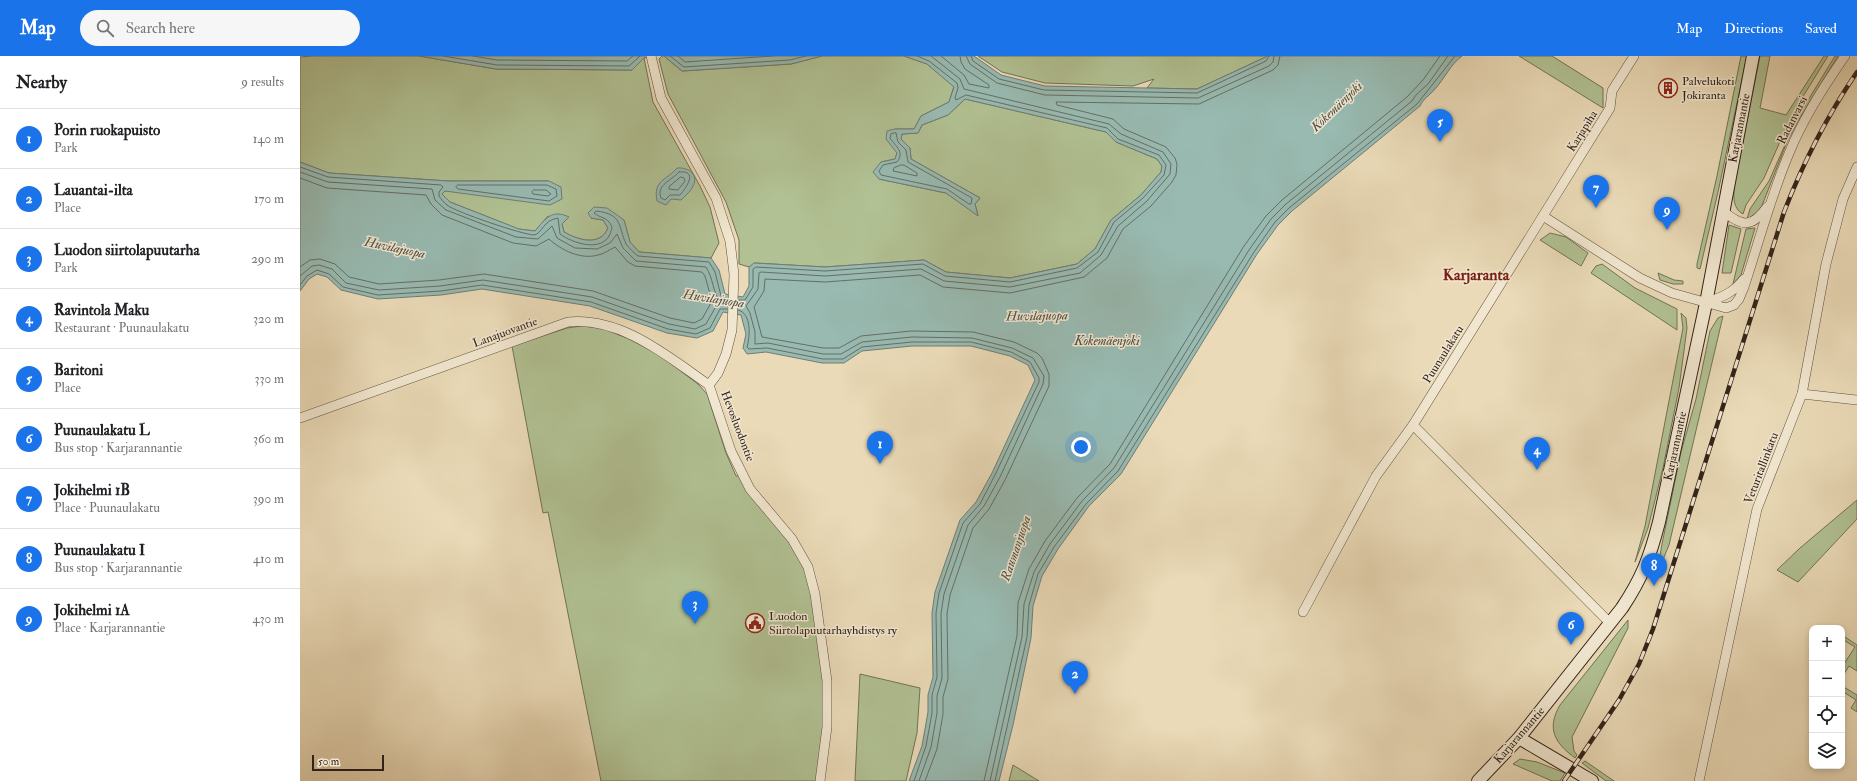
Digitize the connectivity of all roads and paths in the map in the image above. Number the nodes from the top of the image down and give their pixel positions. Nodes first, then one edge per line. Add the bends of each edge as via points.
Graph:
1 (651, 56) edge
2 (1634, 56) edge
3 (1753, 56) edge
4 (1845, 56) edge
5 (1857, 167) edge
6 (1772, 201) junction
7 (1723, 211) junction
8 (1543, 216) junction
9 (1706, 302) junction
10 (709, 385) junction
11 (1802, 394) junction
12 (1857, 400) edge
13 (300, 418) edge
14 (1413, 425) junction
15 (1303, 612) dead end
16 (1610, 623) junction
17 (1519, 738) junction
18 (820, 781) edge
19 (1478, 781) edge
20 (1592, 781) edge
21 (1699, 781) edge

1 - 10 street, Hevosluodontie via 661,98 716,198 730,241 734,274 732,330 726,354 718,373
2 - 8 street, Karjapiha via 1612,91 1610,108
3 - 7 main road, Karjarannantie
4 - 6 street, Radanvarsi via 1804,121 1790,150
5 - 11 street, Veturitallinkatu via 1843,199 1826,264
6 - 7 street, Radanvarsi via 1756,220 1744,224
6 - 9 street, Radanvarsi via 1739,300 1726,308
7 - 9 main road, Karjarannantie
8 - 9 street via 1640,278 1659,288
8 - 14 street, Puunaulakatu
9 - 16 main road, Karjarannantie via 1649,558 1636,587
10 - 13 street, Lanajuovantie via 651,345 630,334 584,320 568,322
10 - 18 street, Hevosluodontie via 731,451 755,495 792,538 808,567 816,594 828,681 827,727
11 - 12 street
11 - 21 street, Veturitallinkatu via 1758,509
14 - 15 street, Puunaulakatu via 1376,476
14 - 16 street
16 - 17 main road, Karjarannantie
17 - 19 main road, Karjarannantie
17 - 20 main road

